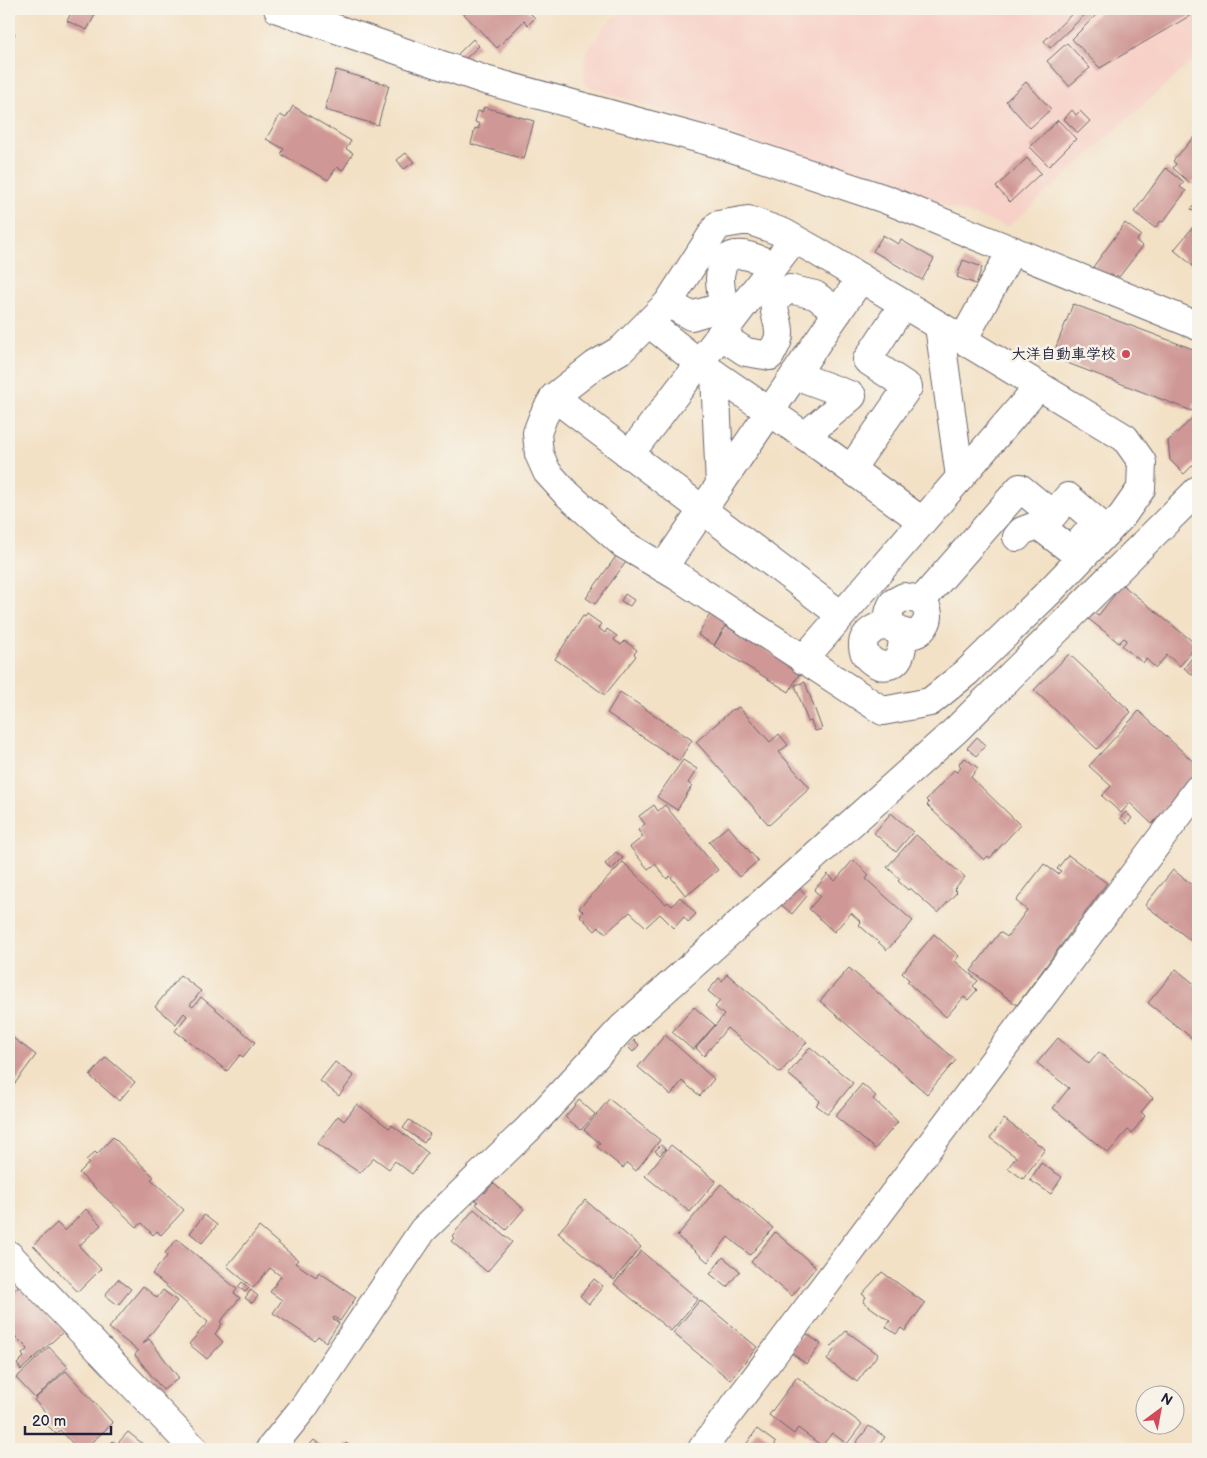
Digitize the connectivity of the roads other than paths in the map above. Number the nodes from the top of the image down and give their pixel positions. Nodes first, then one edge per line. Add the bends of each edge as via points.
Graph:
1 (278, 9) edge
2 (794, 239) junction
3 (1012, 250) junction
4 (774, 266) junction
5 (861, 278) junction
6 (668, 303) junction
7 (903, 304) junction
8 (838, 312) junction
9 (649, 323) junction
10 (939, 326) junction
11 (1198, 326) edge
12 (720, 335) junction
13 (963, 340) junction
14 (707, 369) junction
15 (795, 375) junction
16 (1039, 386) junction
17 (554, 398) junction
18 (770, 412) junction
19 (805, 436) junction
20 (629, 455) junction
21 (851, 469) junction
22 (960, 477) junction
23 (720, 484) junction
24 (1198, 490) edge
25 (703, 510) junction
26 (922, 521) junction
27 (1017, 537) dead end
28 (1087, 544) junction
29 (663, 568) junction
30 (841, 615) junction
31 (895, 629) dead end
32 (803, 660) junction
33 (1198, 789) edge
34 (9, 1255) edge
35 (194, 1449) edge
36 (270, 1449) edge
37 (702, 1449) edge

1 - 3 street via 485,80 723,145 884,199
2 - 4 street
2 - 5 street
2 - 6 street via 748,220 718,225
3 - 11 street
3 - 13 street
4 - 6 street via 747,254 733,256 723,265 720,278 722,302 716,309 691,316
4 - 12 street
5 - 7 street
5 - 8 street
6 - 9 street
7 - 10 street
7 - 21 street via 867,360 908,388
8 - 12 street via 815,295 789,289 781,294 774,308 779,333 770,356 746,352
8 - 15 street
9 - 14 street
9 - 17 street via 622,349 595,365
10 - 13 street
10 - 22 street
12 - 14 street
13 - 16 street
14 - 18 street
14 - 20 street
14 - 23 street
15 - 18 street
15 - 19 street via 852,396
16 - 22 street
16 - 28 street via 1125,438 1142,462 1142,490 1122,516
17 - 20 street
17 - 29 street via 537,433 539,454 547,472 564,492 622,544
18 - 19 street
18 - 23 street
19 - 21 street
20 - 25 street
21 - 26 street
22 - 26 street
23 - 25 street
24 - 36 street via 956,730 622,1028 529,1128 423,1230 304,1407
25 - 29 street
25 - 30 street
26 - 30 street
27 - 28 street via 1022,531 1038,525 1072,551
28 - 31 street via 1097,522 1068,497 1053,515 1020,488 922,600 904,597 893,603 888,618
28 - 32 street via 966,672 930,702 882,711
29 - 32 street
30 - 32 street
33 - 37 street
34 - 35 street

